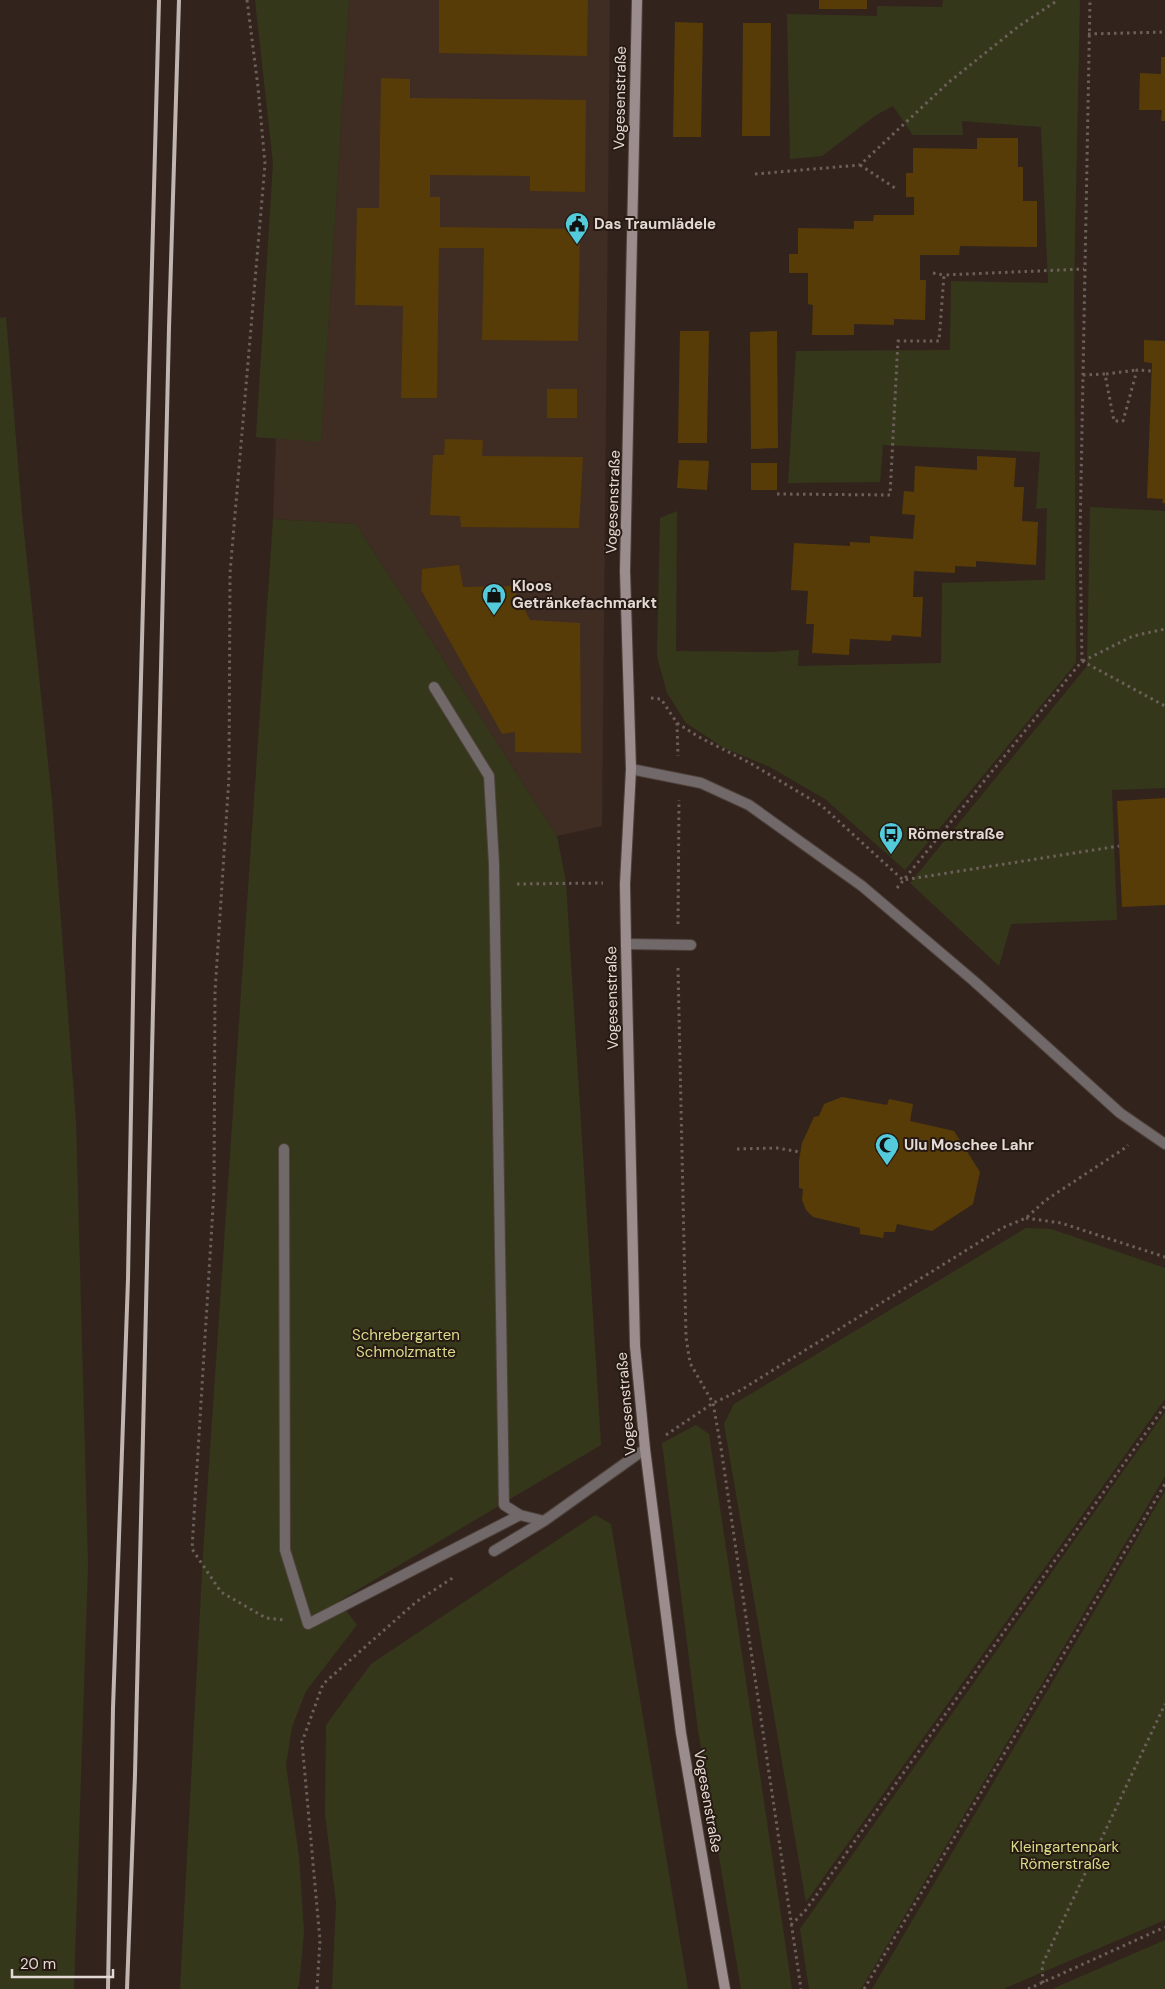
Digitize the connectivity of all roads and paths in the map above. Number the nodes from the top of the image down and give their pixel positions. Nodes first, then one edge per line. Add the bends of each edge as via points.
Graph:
1 (247, 0) edge
2 (638, 0) edge
3 (1058, 0) edge
4 (1090, 0) edge
5 (1165, 32) edge
6 (1088, 34) junction
7 (860, 166) junction
8 (755, 174) dead end
9 (898, 190) dead end
10 (1084, 269) junction
11 (933, 273) dead end
12 (944, 275) junction
13 (1137, 370) junction
14 (1151, 371) dead end
15 (1083, 374) junction
16 (1106, 374) junction
17 (777, 494) dead end
18 (1165, 630) edge
19 (1082, 661) junction
20 (434, 687) dead end
21 (630, 697) junction
22 (1165, 706) edge
23 (677, 723) junction
24 (631, 769) junction
25 (679, 777) junction
26 (1119, 846) dead end
27 (903, 880) junction
28 (625, 884) junction
29 (494, 886) junction
30 (884, 904) junction
31 (626, 944) junction
32 (678, 944) junction
33 (691, 945) dead end
34 (1138, 1128) junction
35 (1165, 1144) edge
36 (284, 1149) dead end
37 (737, 1149) dead end
38 (800, 1152) dead end
39 (1026, 1218) junction
40 (1165, 1257) edge
41 (713, 1403) junction
42 (1165, 1406) edge
43 (645, 1449) junction
44 (1165, 1484) edge
45 (520, 1516) junction
46 (544, 1521) junction
47 (494, 1550) dead end
48 (455, 1576) dead end
49 (308, 1624) junction
50 (1165, 1704) edge
51 (791, 1925) junction
52 (1165, 1927) edge
53 (1042, 1983) junction
54 (317, 1989) edge
55 (725, 1989) edge
56 (801, 1989) edge
57 (864, 1989) edge
58 (1028, 1989) edge

1 - 49 path via 265,164 230,573 229,777 215,992 214,1191 192,1549 221,1592 266,1618
2 - 21 street, Vogesenstraße via 625,571
3 - 7 path via 949,82
4 - 6 path
5 - 6 path
6 - 10 path
7 - 8 path
7 - 9 path
10 - 12 path
10 - 15 path
11 - 12 path
12 - 17 path via 939,341 898,341 890,495
13 - 14 path
13 - 16 path
13 - 16 path via 1123,421 1114,421
15 - 16 path
15 - 19 path
18 - 19 path via 1133,636
19 - 22 path
19 - 27 path
20 - 29 street via 489,776
21 - 23 path via 661,699
21 - 24 street, Vogesenstraße
23 - 25 path
23 - 27 path via 822,806
24 - 25 street
24 - 28 street, Vogesenstraße
25 - 30 street via 749,804
25 - 32 path
26 - 27 path
27 - 30 path
28 - 29 path via 566,882
28 - 31 street, Vogesenstraße
29 - 45 street via 504,1505
30 - 34 street
31 - 32 street
31 - 43 street, Vogesenstraße via 635,1346
32 - 33 street
32 - 41 path via 686,1337 690,1363
34 - 35 street
34 - 39 path via 1125,1148 1046,1200
36 - 49 street via 285,1550
37 - 38 path via 777,1148
39 - 40 path via 1061,1223
39 - 41 path via 1002,1228 741,1390
41 - 43 path
41 - 51 path
42 - 51 path via 805,1911
43 - 46 street
43 - 55 street, Vogesenstraße via 681,1733
44 - 57 path
45 - 46 street
45 - 49 street
46 - 47 street
48 - 54 path via 416,1602 323,1684 302,1742 320,1940
50 - 53 path via 1042,1965
51 - 56 path
52 - 53 path
53 - 58 path

